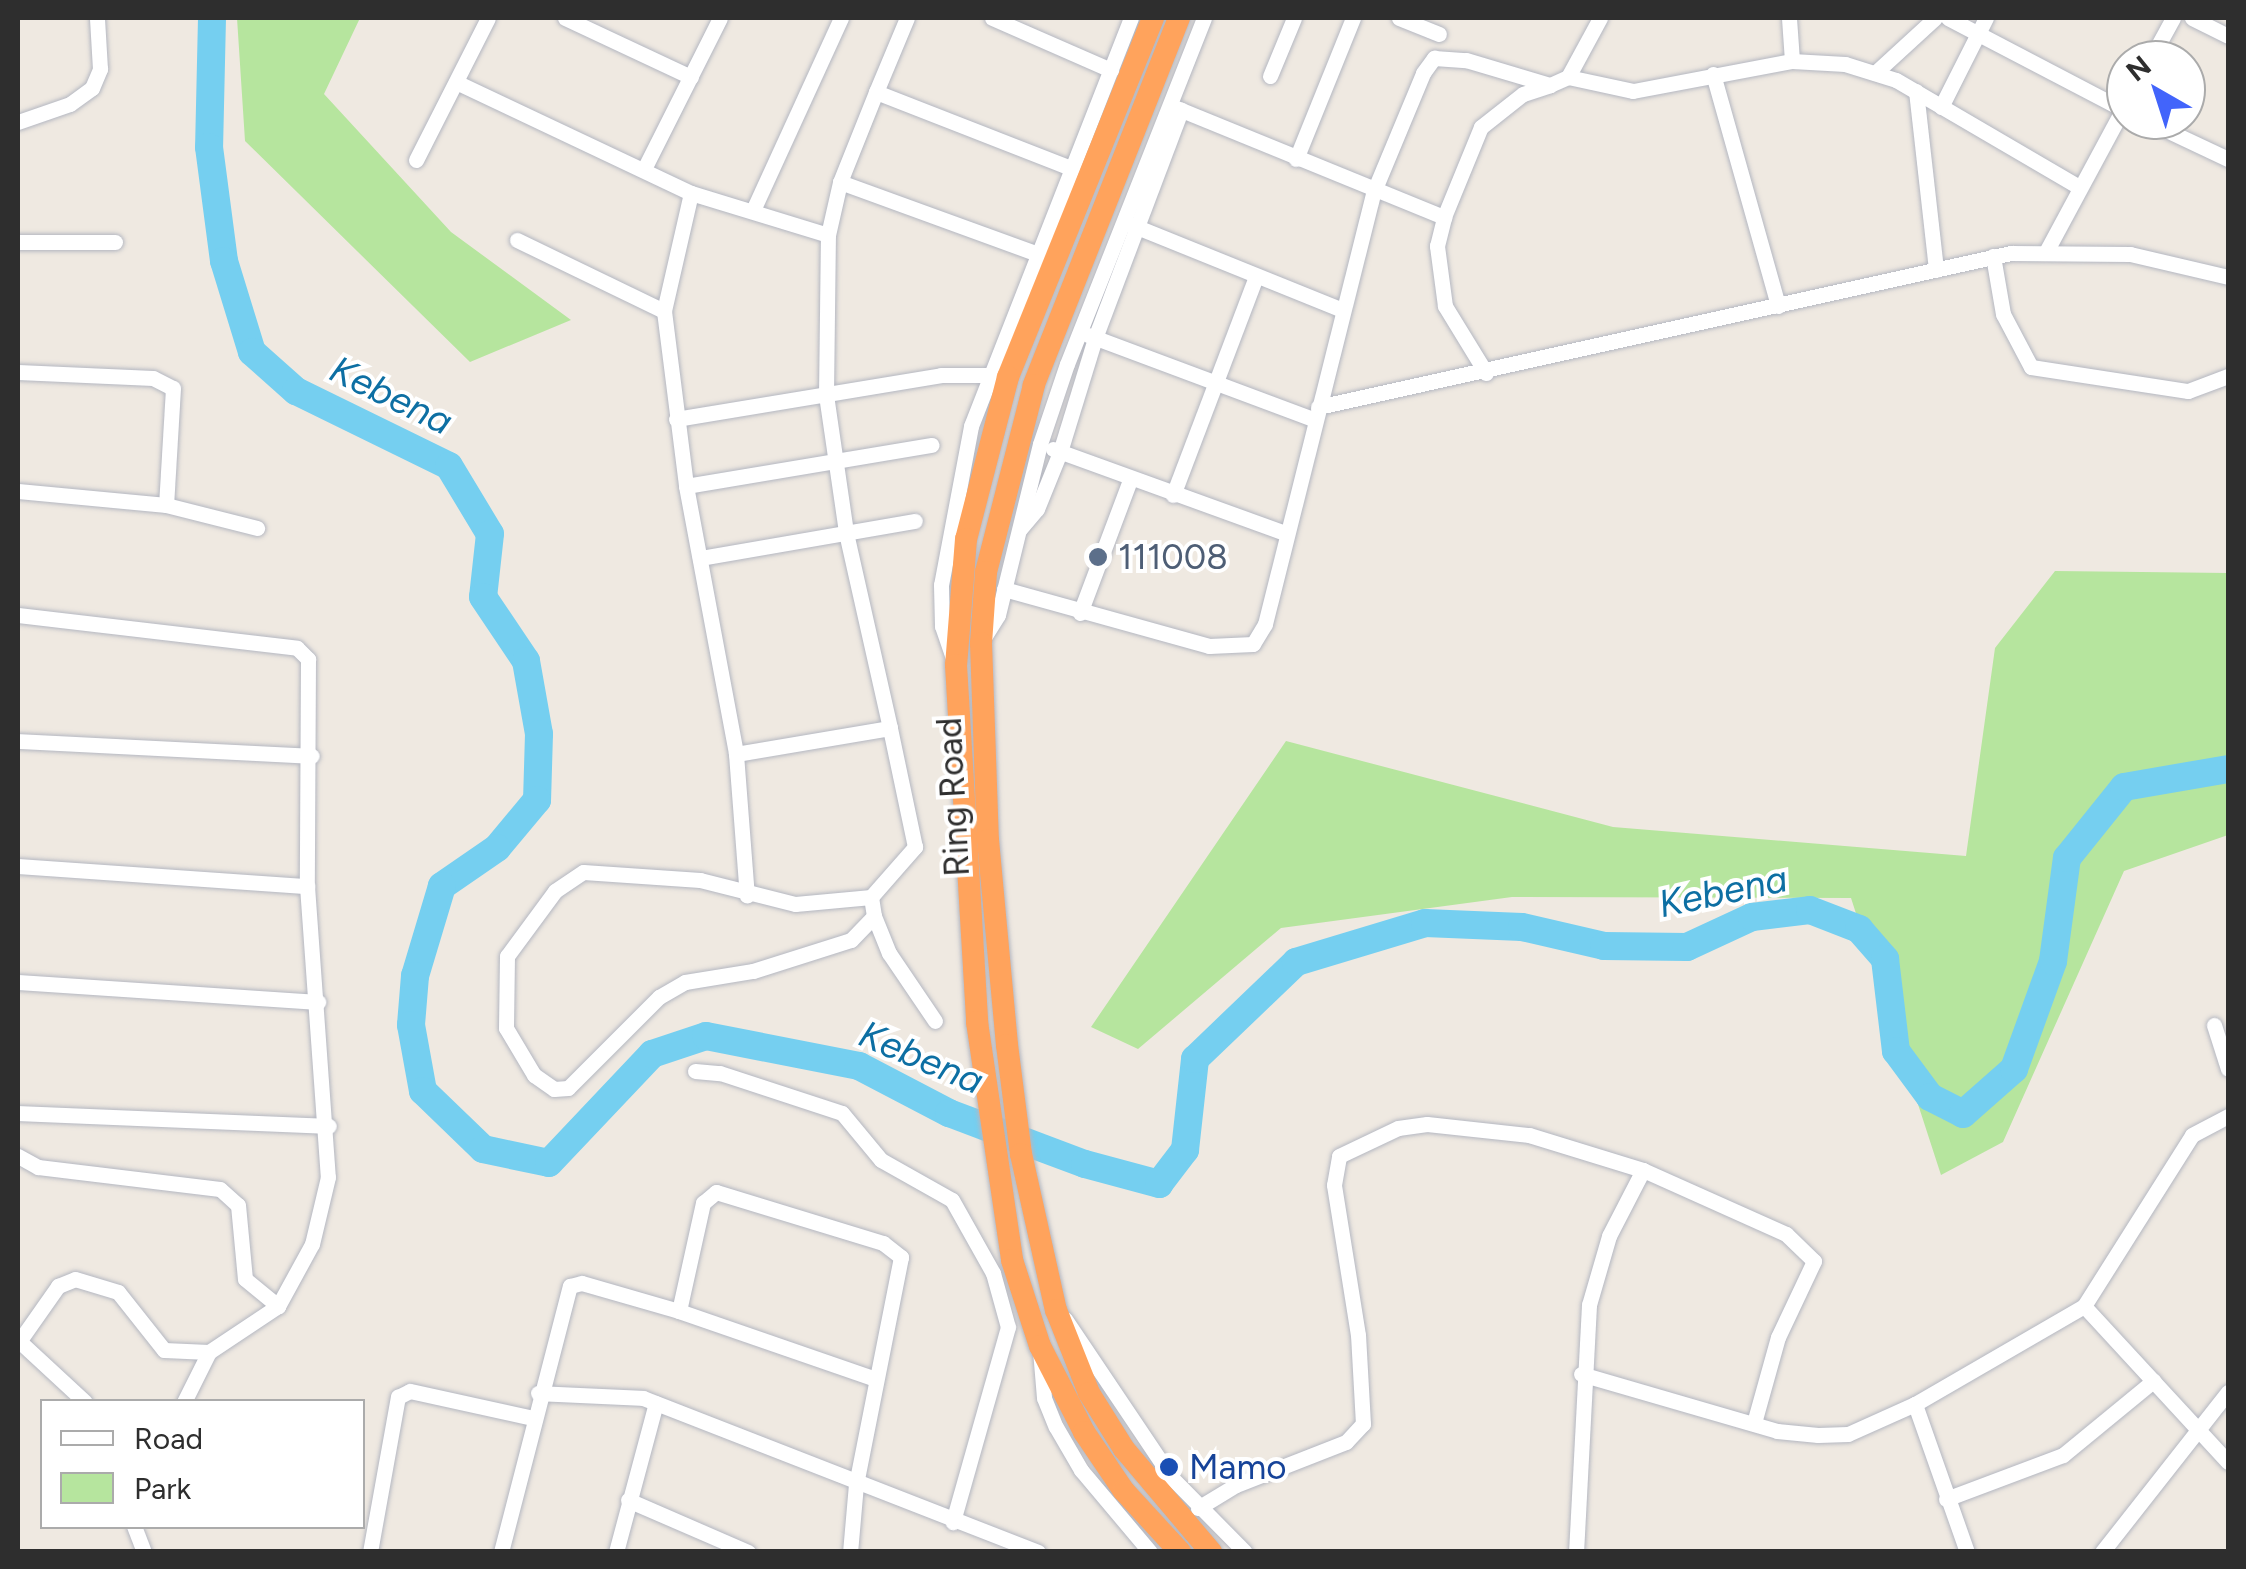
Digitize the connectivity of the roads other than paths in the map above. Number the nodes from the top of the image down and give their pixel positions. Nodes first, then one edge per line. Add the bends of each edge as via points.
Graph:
1 (97, 18) edge
2 (488, 18) edge
3 (566, 18) edge
4 (720, 18) edge
5 (842, 18) edge
6 (907, 18) edge
7 (992, 18) edge
8 (1131, 18) edge
9 (1154, 18) edge
10 (1179, 18) edge
11 (1204, 18) edge
12 (1294, 18) edge
13 (1353, 18) edge
14 (1399, 18) edge
15 (1446, 18) edge
16 (1600, 18) edge
17 (1789, 18) edge
18 (1935, 18) edge
19 (1948, 18) edge
20 (2173, 18) edge
21 (2192, 18) edge
22 (599, 25) edge
23 (1982, 25) edge
24 (1438, 34) junction
25 (2228, 36) edge
26 (2161, 40) edge
27 (1434, 58) junction
28 (1792, 61) junction
29 (1111, 70) junction
30 (1875, 73) junction
31 (1713, 74) junction
32 (1270, 76) dead end
33 (691, 77) junction
34 (1568, 77) junction
35 (456, 82) junction
36 (1550, 85) junction
37 (1916, 91) junction
38 (876, 92) junction
39 (2106, 97) edge
40 (1941, 107) junction
41 (1176, 108) junction
42 (18, 122) edge
43 (2106, 140) edge
44 (2188, 140) edge
45 (1296, 159) junction
46 (2228, 159) edge
47 (416, 160) dead end
48 (644, 168) junction
49 (1071, 168) junction
50 (840, 182) junction
51 (2079, 186) junction
52 (1374, 191) junction
53 (690, 193) junction
54 (754, 208) junction
55 (1444, 217) junction
56 (1131, 225) junction
57 (828, 235) junction
58 (517, 240) dead end
59 (18, 242) edge
60 (115, 242) dead end
61 (2046, 250) junction
62 (1036, 253) junction
63 (1994, 256) junction
64 (1936, 270) junction
65 (1256, 276) junction
66 (2228, 277) edge
67 (1778, 306) junction
68 (1342, 310) junction
69 (664, 311) junction
70 (1087, 334) junction
71 (18, 372) edge
72 (1486, 373) junction
73 (987, 374) junction
74 (2228, 376) edge
75 (1215, 386) junction
76 (826, 395) junction
77 (1315, 413) junction
78 (676, 419) junction
79 (1040, 444) junction
80 (932, 445) dead end
81 (1060, 452) junction
82 (834, 465) junction
83 (1130, 480) junction
84 (686, 486) junction
85 (18, 491) edge
86 (1173, 495) junction
87 (166, 505) junction
88 (915, 521) dead end
89 (257, 528) dead end
90 (1018, 530) junction
91 (846, 532) junction
92 (1285, 534) junction
93 (700, 558) junction
94 (1004, 588) junction
95 (1080, 612) junction
96 (18, 616) edge
97 (981, 642) junction
98 (956, 665) junction
99 (890, 728) junction
100 (18, 741) edge
101 (736, 754) junction
102 (312, 756) junction
103 (18, 866) edge
104 (307, 886) junction
105 (747, 896) junction
106 (870, 897) junction
107 (874, 916) junction
108 (18, 982) edge
109 (318, 1002) junction
110 (936, 1021) dead end
111 (2214, 1025) dead end
112 (2228, 1068) edge
113 (695, 1071) dead end
114 (18, 1114) edge
115 (2228, 1116) edge
116 (329, 1126) junction
117 (18, 1156) edge
118 (1643, 1170) junction
119 (278, 1306) junction
120 (2084, 1306) junction
121 (1056, 1310) junction
122 (679, 1311) junction
123 (18, 1342) edge
124 (1040, 1346) junction
125 (208, 1352) junction
126 (1580, 1374) junction
127 (875, 1379) junction
128 (2153, 1381) junction
129 (2228, 1392) edge
130 (538, 1393) junction
131 (82, 1399) edge
132 (185, 1399) edge
133 (656, 1402) junction
134 (1915, 1404) junction
135 (533, 1418) junction
136 (1754, 1423) junction
137 (2197, 1432) junction
138 (2228, 1462) edge
139 (856, 1484) junction
140 (1946, 1499) junction
141 (628, 1500) junction
142 (1198, 1508) junction
143 (953, 1522) junction
144 (370, 1552) edge
145 (501, 1552) edge
146 (616, 1552) edge
147 (748, 1552) edge
148 (850, 1552) edge
149 (1038, 1552) edge
150 (1150, 1552) edge
151 (1180, 1552) edge
152 (1212, 1552) edge
153 (1246, 1552) edge
154 (1576, 1552) edge
155 (1967, 1552) edge
156 (2102, 1552) edge

1 - 42 street via 100,69 92,88 70,104
2 - 35 street
3 - 22 street
4 - 33 street
5 - 54 street
6 - 38 street
7 - 29 street
8 - 29 street
9 - 98 highway, Ring Road via 1008,377 966,539
10 - 97 highway, Ring Road via 1034,385 986,572
11 - 41 street
12 - 32 street
13 - 45 street
14 - 24 street
15 - 24 street
16 - 34 street
17 - 28 street
18 - 30 street
19 - 23 street
20 - 26 street
21 - 25 street
22 - 33 street
23 - 39 street
23 - 40 street
24 - 27 street
27 - 36 street via 1466,60
27 - 52 street via 1389,143
28 - 30 street
28 - 31 street
29 - 49 street
30 - 37 street
31 - 34 street via 1633,90
31 - 67 street
33 - 48 street
34 - 36 street
35 - 47 street
35 - 48 street
36 - 55 street via 1522,94 1481,127
37 - 40 street
37 - 64 street
38 - 49 street
38 - 50 street
40 - 51 street
41 - 45 street
41 - 56 street
43 - 51 street
44 - 46 street
45 - 52 street
48 - 53 street
49 - 62 street
50 - 57 street
50 - 62 street
51 - 61 street
52 - 55 street
52 - 68 street
53 - 54 street
53 - 69 street
54 - 57 street
55 - 72 street via 1437,246 1445,306
56 - 65 street
56 - 70 street
57 - 76 street
58 - 69 street
59 - 60 street
61 - 63 street
61 - 66 street via 2130,254
62 - 73 street
63 - 64 street
63 - 74 street via 2004,314 2031,367 2188,391
64 - 67 street
65 - 68 street
65 - 75 street
67 - 72 street
68 - 77 street
69 - 78 street
70 - 75 street
70 - 79 street
70 - 81 street
71 - 87 street via 152,378 174,388
72 - 77 street
73 - 76 street
73 - 98 street via 942,567 942,626
75 - 77 street
75 - 86 street
76 - 78 street
76 - 82 street
77 - 92 street
78 - 84 street
79 - 81 street
79 - 90 street
80 - 82 street
81 - 83 street
81 - 90 street via 1037,508
82 - 84 street
82 - 91 street
83 - 86 street
83 - 95 street
84 - 93 street
85 - 87 street
86 - 92 street
87 - 89 street
88 - 91 street
90 - 94 street
91 - 93 street
91 - 99 street
92 - 95 street via 1265,624 1243,649
93 - 101 street
94 - 95 street
94 - 97 street
96 - 102 street via 302,650 308,659
97 - 121 highway, Ring Road via 988,840 1017,1128
98 - 124 highway, Ring Road via 962,841 989,1136 1012,1260
99 - 101 street
99 - 106 street via 915,848
100 - 102 street
101 - 105 street
102 - 104 street
103 - 104 street
104 - 109 street
105 - 106 street via 795,904
105 - 107 street via 644,872 603,869 567,878 517,938 502,978 506,1028 534,1075 554,1089 568,1088 659,997 685,982 834,948
106 - 107 street
107 - 110 street via 888,954
108 - 109 street
109 - 116 street
111 - 112 street
113 - 143 street via 720,1072 842,1113 881,1160 952,1200 993,1273 1008,1327
114 - 116 street
115 - 120 street via 2192,1135
116 - 119 street via 328,1177 312,1244
117 - 119 street via 38,1167 220,1189 241,1217 245,1278
118 - 126 street via 1596,1274
118 - 136 street via 1786,1234 1814,1261 1778,1337
118 - 142 street via 1529,1135 1427,1124 1398,1128 1340,1156 1334,1185 1358,1336 1362,1424 1346,1442 1236,1484
119 - 125 street
120 - 128 street
120 - 134 street
121 - 142 street
121 - 152 highway, Ring Road via 1090,1393 1124,1449
122 - 127 street
122 - 127 street via 708,1194 883,1243 902,1257 904,1268
122 - 130 street via 582,1283 570,1286
123 - 125 street via 58,1286 75,1279 118,1292 164,1350
123 - 131 street
124 - 150 street via 1042,1388 1056,1427 1080,1470
124 - 151 highway, Ring Road via 1084,1432 1124,1491
125 - 132 street
126 - 136 street
126 - 154 street
127 - 139 street
128 - 137 street
128 - 140 street via 2063,1455
129 - 137 street
130 - 133 street via 619,1392
130 - 135 street
133 - 139 street
133 - 141 street
134 - 136 street via 1848,1434
134 - 140 street
135 - 144 street via 410,1391 398,1397
135 - 145 street
137 - 138 street
137 - 156 street
139 - 143 street
139 - 148 street
140 - 155 street
141 - 146 street
141 - 147 street
142 - 153 street
143 - 149 street

